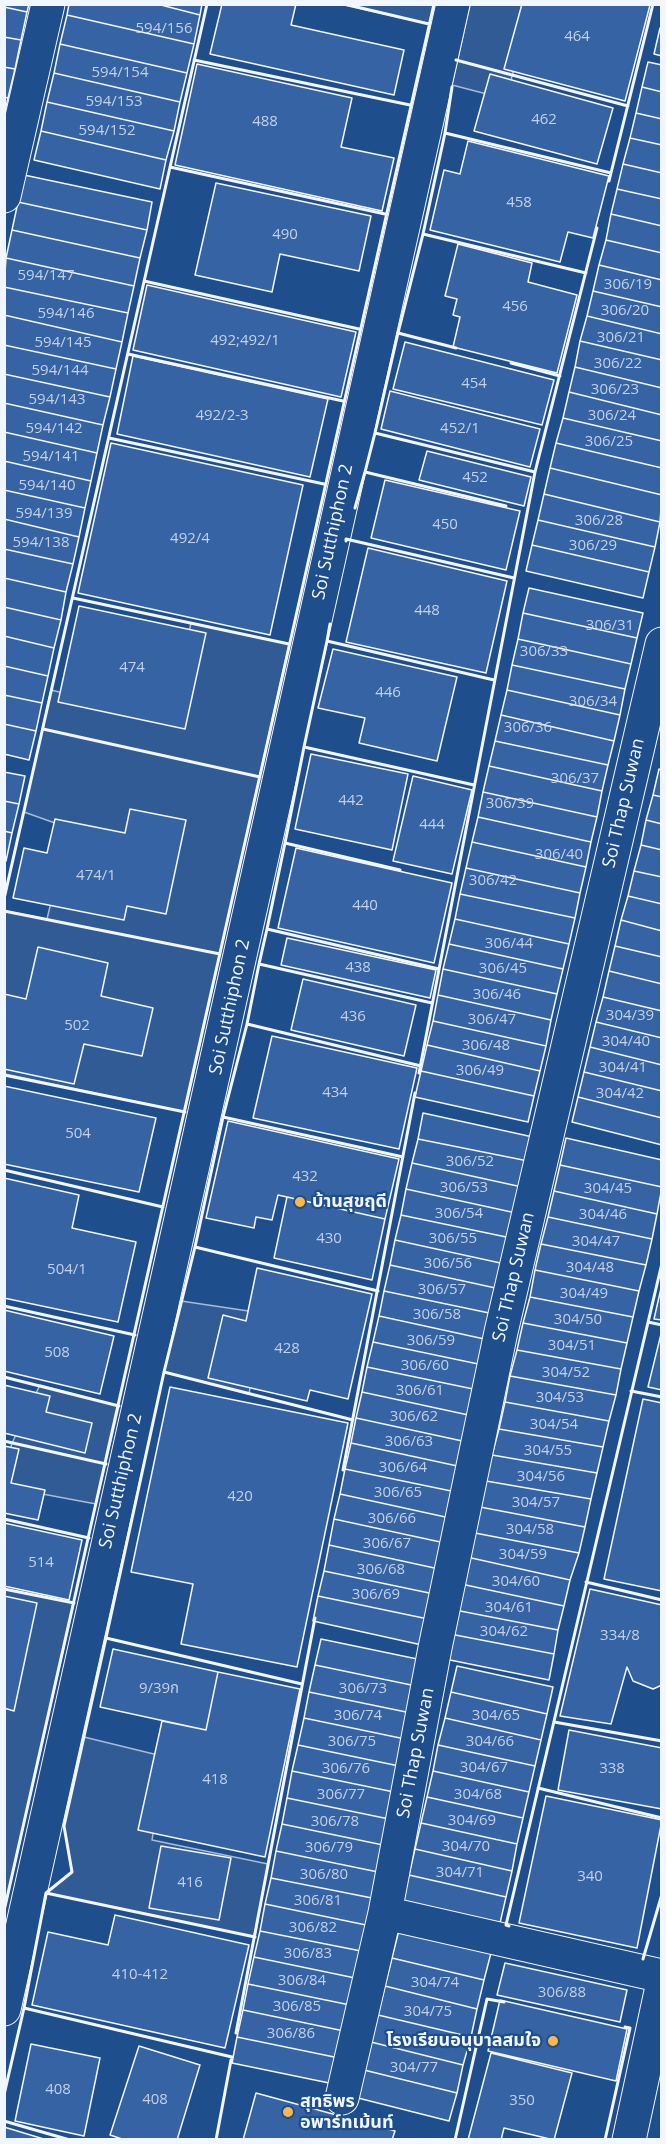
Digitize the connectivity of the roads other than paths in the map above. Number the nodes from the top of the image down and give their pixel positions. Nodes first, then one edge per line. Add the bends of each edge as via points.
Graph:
1 (48, 4) edge
2 (453, 4) edge
3 (4, 196) edge
4 (662, 644) edge
5 (385, 1913) junction
6 (662, 1976) edge
7 (662, 1987) edge
8 (4, 2009) edge
9 (342, 2098) dead end
10 (629, 2139) edge

1 - 3 street
2 - 8 street, Soi Sutthiphon 2
4 - 5 street, Soi Thap Suwan via 498,1343
5 - 6 street
5 - 9 street, Soi Thap Suwan
7 - 10 street

